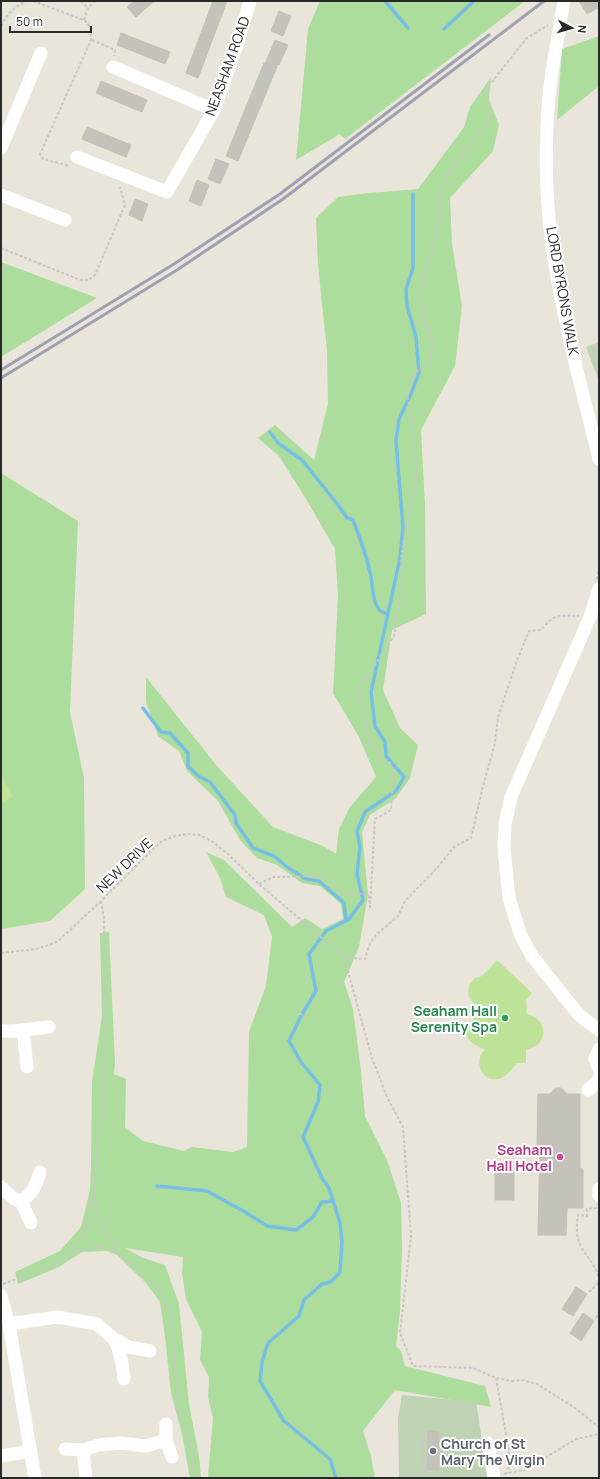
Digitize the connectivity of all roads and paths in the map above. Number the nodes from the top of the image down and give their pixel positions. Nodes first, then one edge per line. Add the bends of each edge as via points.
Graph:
1 (27, 1) edge
2 (33, 1) edge
3 (81, 1) edge
4 (95, 1) edge
5 (250, 1) edge
6 (564, 1) edge
7 (88, 8) junction
8 (5, 17) junction
9 (561, 18) junction
10 (1, 19) edge
11 (84, 20) junction
12 (1, 26) edge
13 (91, 40) junction
14 (41, 52) dead end
15 (113, 67) joint
16 (214, 110) junction
17 (1, 148) edge
18 (77, 157) joint
19 (122, 174) junction
20 (1, 195) edge
21 (65, 220) dead end
22 (1, 248) edge
23 (595, 424) edge
24 (599, 459) edge
25 (599, 566) edge
26 (598, 584) edge
27 (584, 616) dead end
28 (259, 884) junction
29 (101, 901) junction
30 (1, 952) edge
31 (344, 957) junction
32 (296, 1010) dead end
33 (307, 1019) dead end
34 (49, 1027) dead end
35 (23, 1030) junction
36 (599, 1030) edge
37 (1, 1031) edge
38 (599, 1049) edge
39 (27, 1066) dead end
40 (599, 1069) edge
41 (599, 1078) edge
42 (588, 1090) dead end
43 (40, 1172) dead end
44 (1, 1187) edge
45 (599, 1189) edge
46 (93, 1195) junction
47 (599, 1196) edge
48 (22, 1201) junction
49 (599, 1208) edge
50 (31, 1223) dead end
51 (71, 1252) junction
52 (117, 1252) junction
53 (599, 1277) edge
54 (599, 1282) edge
55 (1, 1285) edge
56 (588, 1292) dead end
57 (1, 1296) edge
58 (599, 1312) edge
59 (596, 1318) dead end
60 (9, 1324) junction
61 (114, 1339) junction
62 (150, 1351) dead end
63 (496, 1378) junction
64 (124, 1379) dead end
65 (166, 1424) dead end
66 (599, 1427) edge
67 (599, 1434) edge
68 (166, 1440) junction
69 (422, 1440) dead end
70 (488, 1443) dead end
71 (65, 1449) dead end
72 (83, 1450) junction
73 (31, 1452) junction
74 (1, 1456) edge
75 (172, 1457) dead end
76 (508, 1472) junction
77 (498, 1476) edge
78 (35, 1478) edge
79 (86, 1478) edge
80 (195, 1478) edge
81 (425, 1478) edge

1 - 8 path via 17,5
2 - 11 path
3 - 7 path
4 - 7 path
5 - 16 street, NEASHAM ROAD
6 - 9 street, LORD BYRONS WALK
7 - 11 path
8 - 10 path
8 - 12 path
9 - 23 street, LORD BYRONS WALK via 549,94 548,208 562,302
9 - 28 path via 527,38 487,88 490,118 448,173 440,191 437,234 418,294 432,344 430,362 414,373 407,394 417,480 404,533 401,559 403,580 394,636 358,688 370,746 378,748 378,760 390,763 393,771 391,810 375,819 370,907 369,896 356,893 343,896 324,876 273,877
11 - 13 path via 91,30
13 - 15 path via 115,50
13 - 18 path via 40,154 43,158 69,166
14 - 17 street
15 - 16 street
16 - 19 street, NEASHAM ROAD via 167,192
18 - 19 street, NEASHAM ROAD
19 - 22 path via 119,183 125,205 95,276 88,280 80,280
20 - 21 street
23 - 24 street, LORD BYRONS WALK
25 - 26 path
26 - 36 street via 590,617 511,797 505,824 504,848 509,898 532,956 579,1015
27 - 31 path via 558,616 541,630 529,631 498,717 495,743 471,838 454,847 405,901 398,916 370,943 365,959
28 - 29 path, NEW DRIVE via 213,842 187,834 162,842
28 - 31 path, NEW DRIVE
29 - 30 path, NEW DRIVE via 57,942 37,948
29 - 46 path via 104,919 105,1080
31 - 63 path via 372,1058 387,1097 403,1127 411,1236 400,1334 413,1366 473,1368
32 - 33 path
34 - 35 street
35 - 37 street
35 - 39 street
38 - 40 street via 595,1059
41 - 42 street
43 - 48 street via 33,1191
44 - 48 street via 14,1199
45 - 47 street
46 - 51 path via 88,1226
46 - 52 path via 97,1214
48 - 50 street
49 - 53 path via 587,1209 587,1216 578,1215 577,1236
51 - 52 path via 98,1247
51 - 55 path via 55,1264
52 - 80 path via 162,1295 172,1318 178,1408 194,1454
54 - 56 path
57 - 60 street
58 - 59 path
60 - 61 street via 57,1317 97,1324
60 - 73 street
61 - 62 street via 129,1347
61 - 64 street via 120,1349
63 - 66 path via 537,1384
63 - 76 path via 509,1451
65 - 68 street
67 - 76 path via 576,1439 525,1470
68 - 72 street via 146,1446 121,1443 99,1445
68 - 75 street
69 - 81 path
70 - 77 street
71 - 72 street
72 - 79 street
73 - 74 street
73 - 78 street
76 - 77 path

